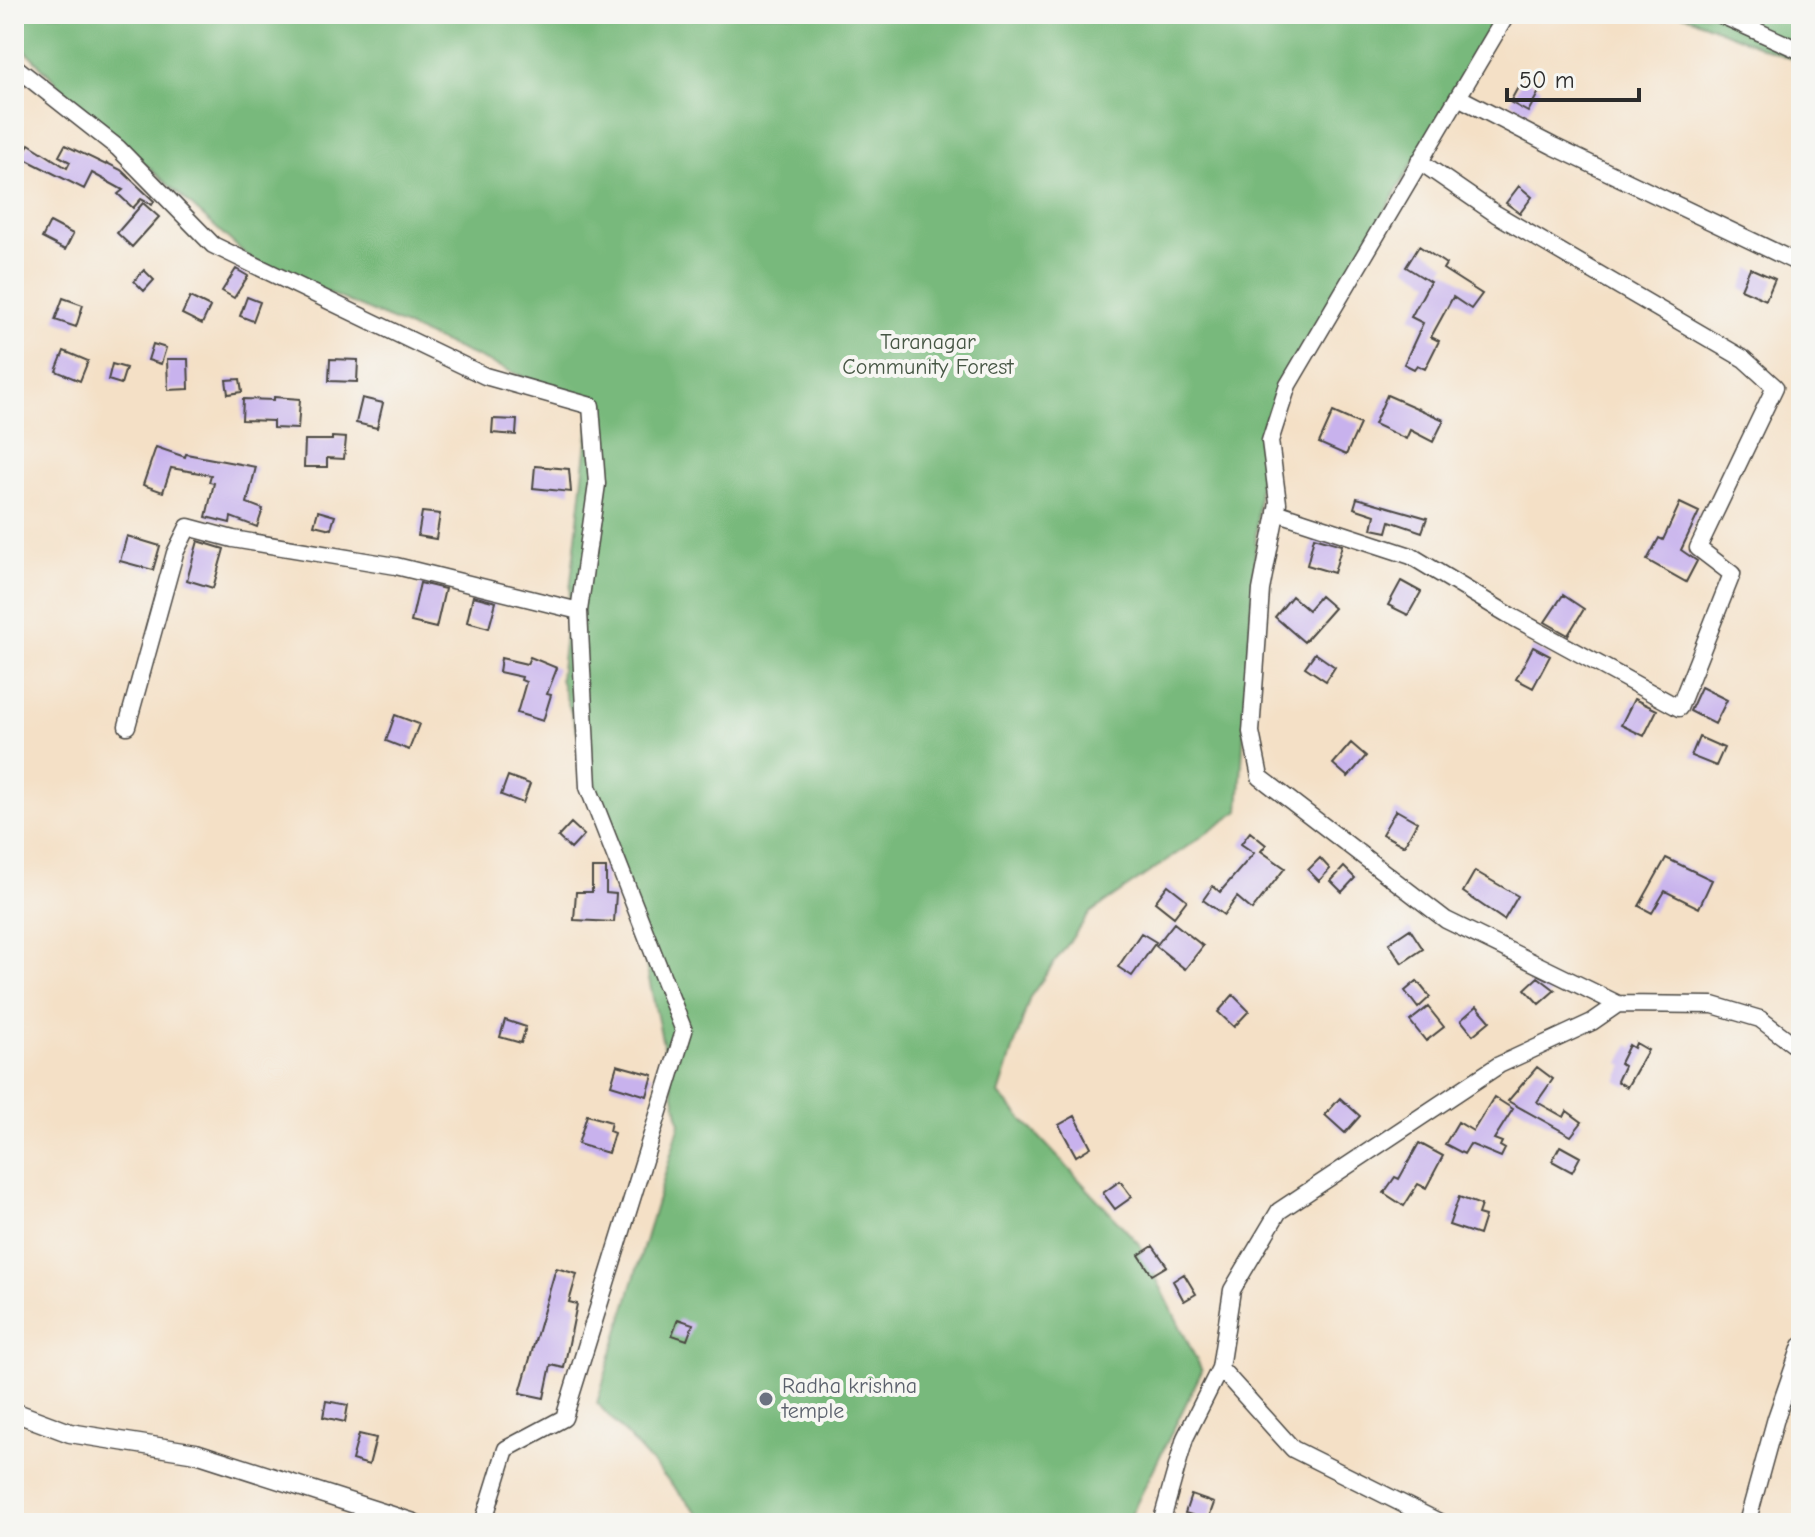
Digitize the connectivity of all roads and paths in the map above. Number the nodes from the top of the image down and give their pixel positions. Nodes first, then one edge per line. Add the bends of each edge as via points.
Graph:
1 (1507, 14) edge
2 (1719, 14) edge
3 (1801, 51) edge
4 (14, 66) edge
5 (1458, 97) junction
6 (1419, 161) junction
7 (1794, 261) dead end
8 (1276, 512) junction
9 (579, 611) junction
10 (127, 726) dead end
11 (1618, 1004) junction
12 (1801, 1050) edge
13 (1801, 1346) edge
14 (1220, 1368) junction
15 (14, 1412) edge
16 (414, 1523) edge
17 (483, 1523) edge
18 (1161, 1523) edge
19 (1441, 1523) edge
20 (1747, 1523) edge

1 - 5 street
2 - 3 street
4 - 9 street via 118,148 213,245 485,376 591,406 597,484
5 - 6 street
5 - 7 street
6 - 8 street via 1288,385 1270,441
6 - 8 street via 1496,214 1744,359 1775,387 1698,548 1732,574 1679,708 1411,556
8 - 11 street via 1261,590 1251,732 1260,777 1446,920
9 - 10 street via 396,566 188,527 175,553
9 - 17 street via 588,787 684,1031 564,1418 506,1449
11 - 12 street via 1713,1005 1760,1019
11 - 14 street via 1592,1022 1499,1065 1279,1211 1232,1290
13 - 20 street
14 - 18 street via 1185,1438
14 - 19 street via 1293,1449
15 - 16 street via 70,1433 196,1453

